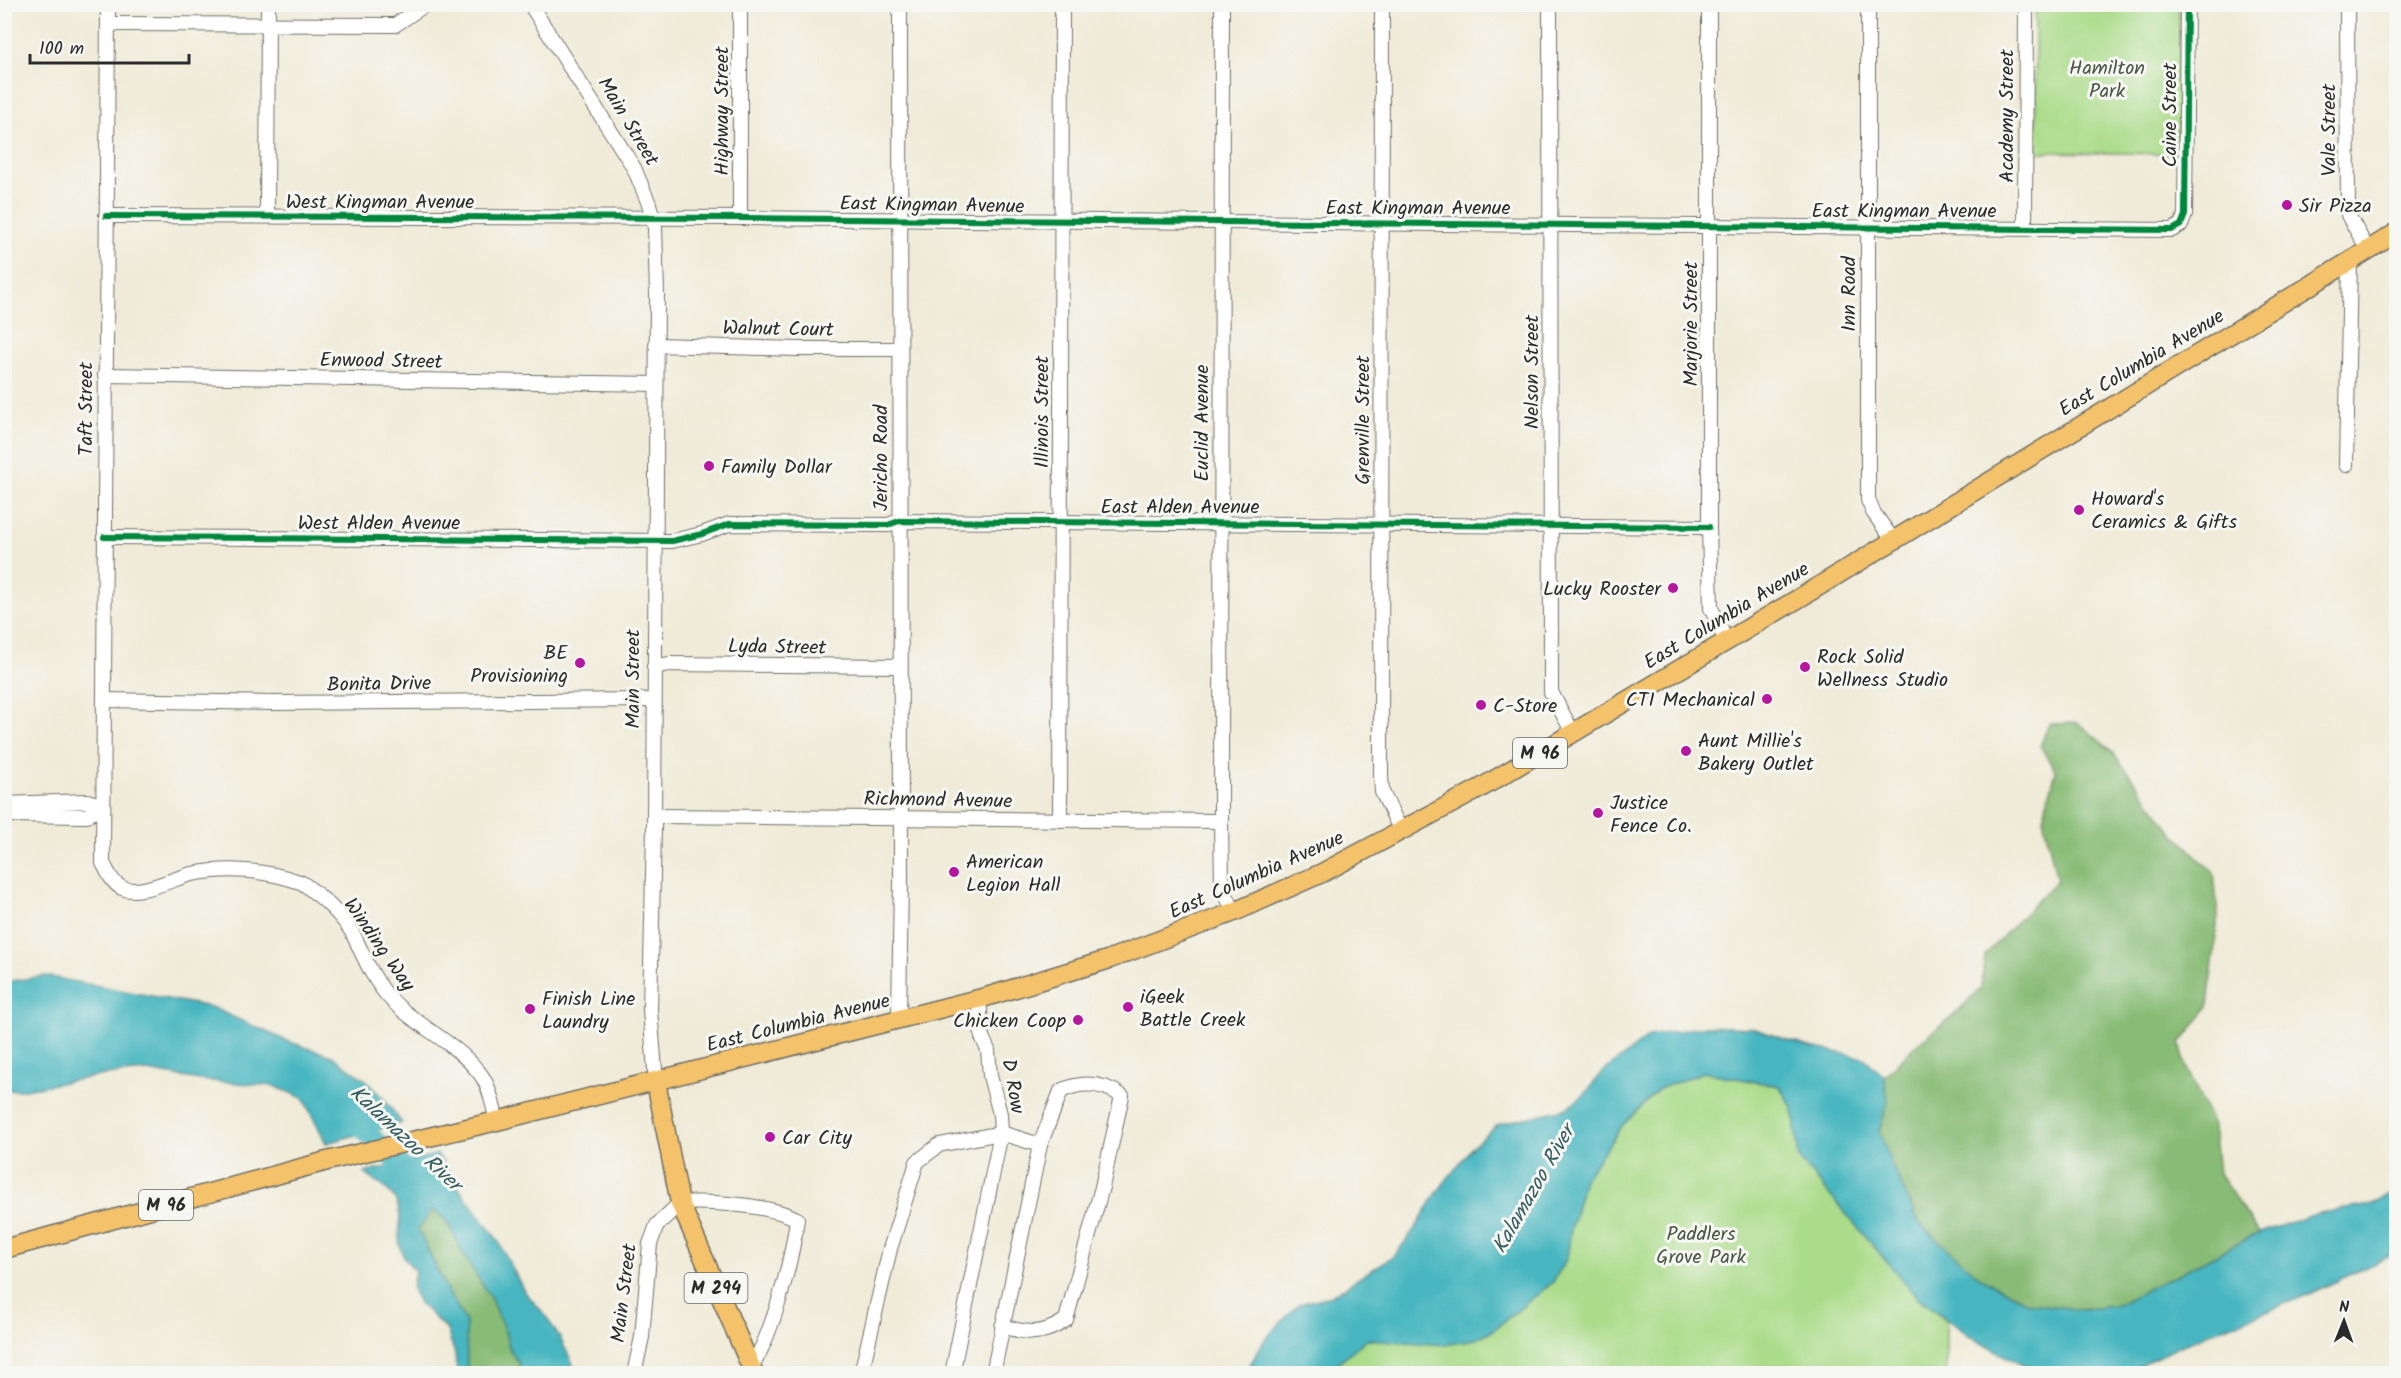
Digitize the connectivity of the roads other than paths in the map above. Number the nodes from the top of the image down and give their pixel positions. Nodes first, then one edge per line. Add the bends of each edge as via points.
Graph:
1 (108, 4) edge
2 (268, 4) edge
3 (426, 4) edge
4 (530, 4) edge
5 (740, 4) edge
6 (900, 4) edge
7 (1062, 4) edge
8 (1221, 4) edge
9 (1382, 4) edge
10 (1550, 4) edge
11 (1709, 4) edge
12 (1868, 4) edge
13 (2026, 4) edge
14 (2187, 4) edge
15 (2347, 4) edge
16 (108, 24) junction
17 (268, 24) junction
18 (106, 216) junction
19 (267, 216) junction
20 (652, 218) junction
21 (740, 218) junction
22 (901, 220) junction
23 (1061, 222) junction
24 (1222, 222) junction
25 (1382, 224) junction
26 (1550, 224) junction
27 (1709, 225) junction
28 (2181, 225) joint
29 (1868, 227) junction
30 (2025, 228) junction
31 (2397, 233) edge
32 (2368, 250) junction
33 (2350, 261) junction
34 (656, 345) junction
35 (900, 349) junction
36 (105, 375) junction
37 (656, 384) junction
38 (2346, 465) dead end
39 (899, 520) junction
40 (1061, 521) junction
41 (1221, 523) junction
42 (1382, 524) junction
43 (1551, 526) junction
44 (1709, 527) junction
45 (104, 537) junction
46 (654, 540) junction
47 (1893, 540) junction
48 (1726, 641) junction
49 (900, 666) junction
50 (654, 667) junction
51 (104, 700) junction
52 (654, 700) junction
53 (1573, 733) junction
54 (4, 804) edge
55 (102, 810) junction
56 (4, 815) edge
57 (654, 816) junction
58 (900, 817) junction
59 (1060, 820) junction
60 (1221, 821) junction
61 (1401, 831) junction
62 (1234, 912) junction
63 (983, 998) junction
64 (899, 1020) junction
65 (656, 1082) junction
66 (497, 1121) junction
67 (1001, 1133) junction
68 (1040, 1145) junction
69 (680, 1203) junction
70 (4, 1249) edge
71 (1002, 1326) junction
72 (752, 1371) edge
73 (634, 1374) edge
74 (861, 1374) edge
75 (952, 1374) edge
76 (993, 1374) edge

1 - 16 street, Taft Street
2 - 17 street
3 - 17 street via 395,25
4 - 20 street, Main Street via 634,168
5 - 21 street, Highway Street
6 - 22 street, Jericho Road
7 - 23 street, Illinois Street
8 - 24 street, Euclid Avenue
9 - 25 street, Grenville Street
10 - 26 street, Nelson Street
11 - 27 street, Marjorie Street
12 - 29 street, Inn Road
13 - 30 street, Academy Street
14 - 28 street, Caine Street via 2185,215
15 - 32 street, Vale Street via 2348,215
16 - 17 street
16 - 18 street, Taft Street
17 - 19 street
18 - 19 street, West Kingman Avenue
18 - 36 street, Taft Street
19 - 20 street, West Kingman Avenue
20 - 21 street, East Kingman Avenue
20 - 34 street, Main Street
21 - 22 street, East Kingman Avenue
22 - 23 street, East Kingman Avenue
22 - 35 street, Jericho Road
23 - 24 street, East Kingman Avenue
23 - 40 street, Illinois Street
24 - 25 street, East Kingman Avenue
24 - 41 street, Euclid Avenue
25 - 26 street, East Kingman Avenue
25 - 42 street, Grenville Street
26 - 27 street, East Kingman Avenue
26 - 43 street, Nelson Street
27 - 29 street, East Kingman Avenue
27 - 44 street, Marjorie Street
28 - 30 street, East Kingman Avenue via 2172,230
29 - 30 street, East Kingman Avenue
29 - 47 street, Inn Road via 1868,500
31 - 32 main road, East Columbia Avenue / M 96
32 - 33 main road, East Columbia Avenue / M 96
33 - 38 street
33 - 47 main road, East Columbia Avenue / M 96
34 - 35 street, Walnut Court
34 - 37 street, Main Street
35 - 39 street, Jericho Road
36 - 37 street, Enwood Street
36 - 45 street, Taft Street
37 - 46 street, Main Street
39 - 40 street, East Alden Avenue
39 - 46 street, East Alden Avenue via 888,525 729,524 702,534
39 - 49 street, Jericho Road
40 - 41 street, East Alden Avenue
40 - 59 street, Illinois Street
41 - 42 street, East Alden Avenue
41 - 60 street, Euclid Avenue
42 - 43 street, East Alden Avenue
42 - 61 street, Grenville Street via 1382,792
43 - 44 street, East Alden Avenue
43 - 53 street, Nelson Street via 1551,692
44 - 48 street, Marjorie Street via 1711,608
45 - 46 street, West Alden Avenue
45 - 51 street, Taft Street
46 - 50 street, Main Street
47 - 48 main road, East Columbia Avenue / M 96
48 - 53 main road, East Columbia Avenue / M 96
49 - 50 street, Lyda Street
49 - 58 street, Jericho Road
50 - 52 street, Main Street
51 - 52 street, Bonita Drive via 273,704
51 - 55 street, Taft Street
52 - 57 street, Main Street
53 - 61 main road, East Columbia Avenue / M 96
54 - 55 street via 87,801
55 - 56 street via 87,816
55 - 66 street, Winding Way via 103,863 114,883 123,889 162,885 191,874 234,870 267,873 303,883 329,904 353,934 366,964 388,996 477,1070 487,1083
57 - 58 street, Richmond Avenue
57 - 65 street, Main Street via 650,1010
58 - 59 street, Richmond Avenue
58 - 64 street, Jericho Road
59 - 60 street, Richmond Avenue
60 - 62 street, Euclid Avenue via 1222,886
61 - 62 main road, East Columbia Avenue / M 96 via 1322,873
62 - 63 main road, East Columbia Avenue / M 96 via 1107,960
63 - 64 main road, East Columbia Avenue / M 96
63 - 67 street, D Row via 982,1037 987,1046
64 - 65 main road, East Columbia Avenue / M 96
65 - 66 main road, East Columbia Avenue / M 96
65 - 69 main road, Main Street / M 294
66 - 70 main road, East Columbia Avenue / M 96 via 327,1161
67 - 68 street
67 - 74 street via 939,1145 917,1162 890,1250
67 - 75 street
68 - 71 street
68 - 71 street via 1061,1091 1072,1085 1090,1084 1111,1088 1122,1096 1066,1320 1053,1329 1034,1333
69 - 72 main road, M 294
69 - 72 street via 702,1201 785,1212 797,1219 777,1303
69 - 73 street, Main Street via 657,1225 650,1244 642,1337
71 - 76 street

